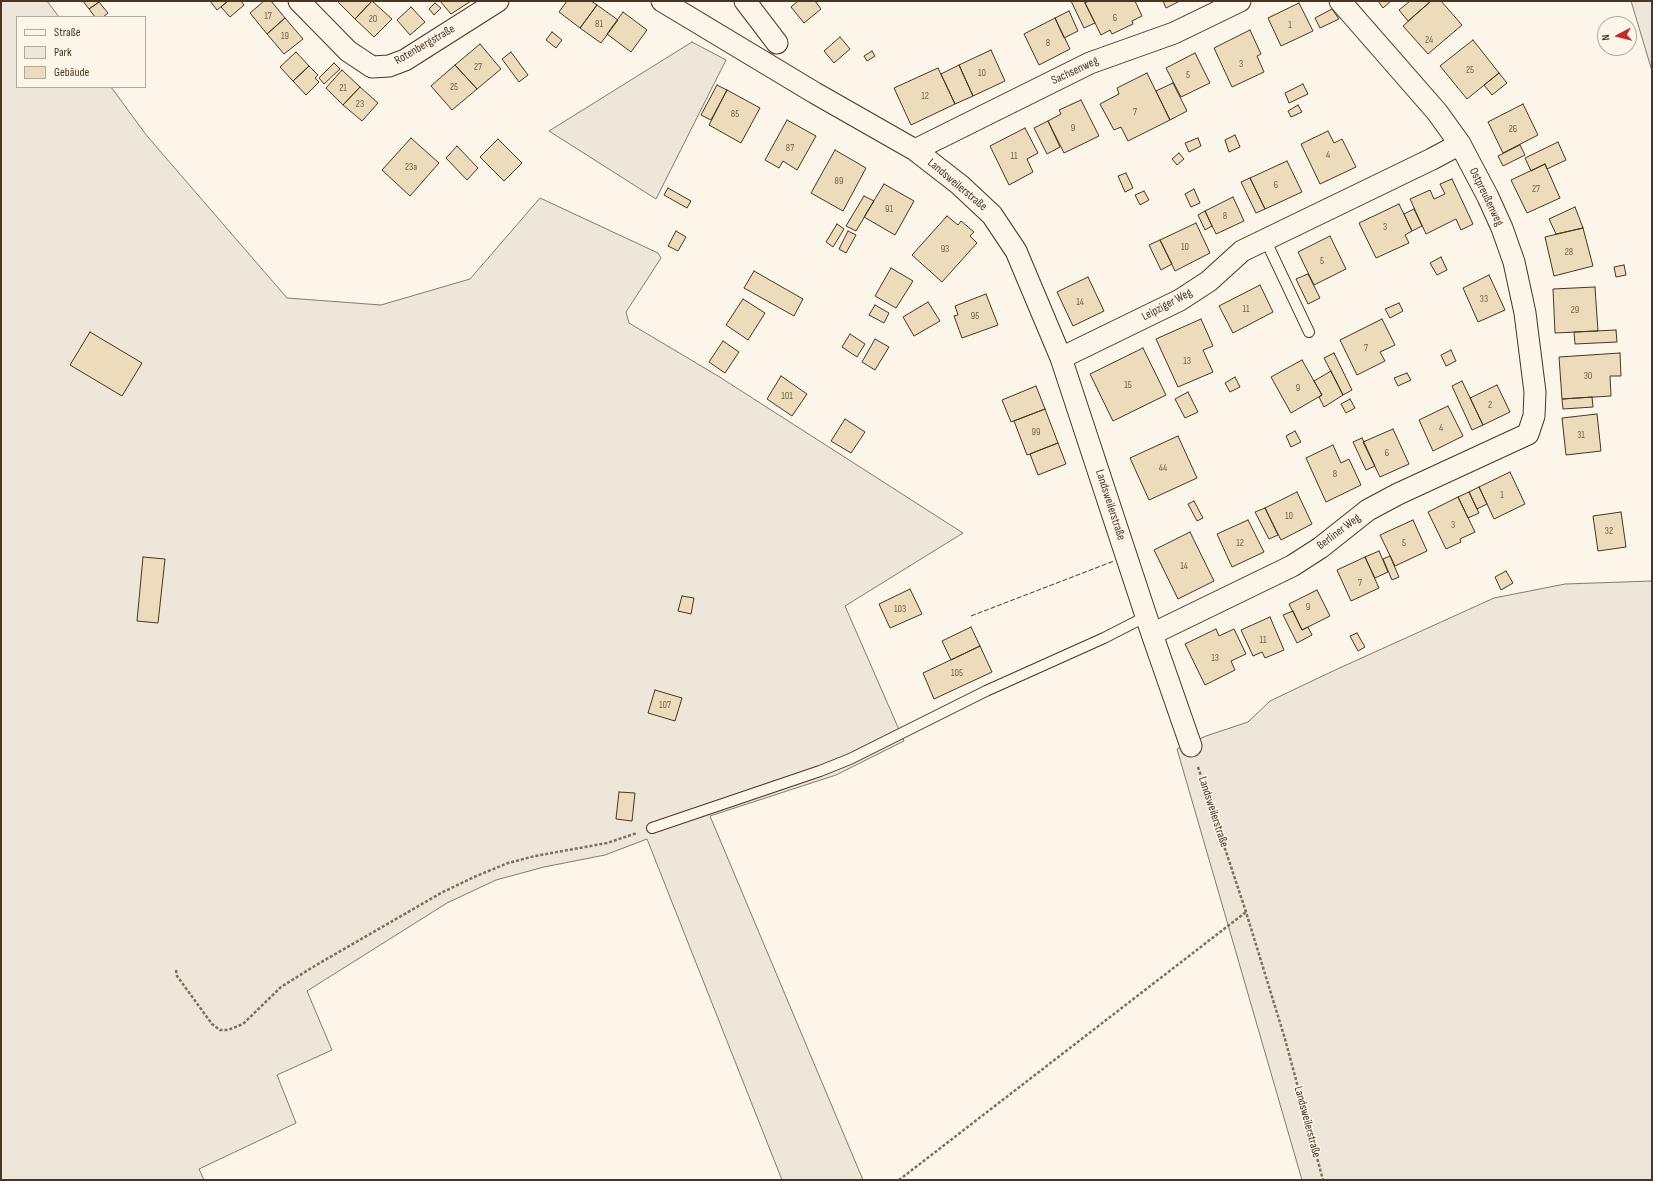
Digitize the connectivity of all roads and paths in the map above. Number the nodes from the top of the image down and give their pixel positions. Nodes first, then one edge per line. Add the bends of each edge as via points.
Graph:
1 (299, 1) edge
2 (498, 1) edge
3 (662, 1) edge
4 (745, 1) edge
5 (1240, 1) edge
6 (1340, 1) edge
7 (777, 43) dead end
8 (1460, 144) junction
9 (915, 150) junction
10 (1265, 239) junction
11 (1309, 332) dead end
12 (1061, 358) junction
13 (1528, 434) joint
14 (1150, 625) junction
15 (1191, 746) joint
16 (652, 828) joint
17 (1246, 912) junction
18 (176, 970) dead end
19 (899, 1180) edge
20 (1323, 1180) edge

1 - 2 street, Rotenbergstraße via 348,51 372,67 389,66 405,60
3 - 9 street, Landsweilerstraße
4 - 7 street
5 - 9 street, Sachsenweg via 1174,33 1090,63
6 - 8 street, Ostpreußenweg via 1437,112
8 - 10 street, Leipziger Weg
8 - 13 street, Ostpreußenweg via 1488,196 1514,262 1525,313 1535,392 1534,416
9 - 12 street, Landsweilerstraße via 960,185 992,215 1016,251
10 - 11 lane
10 - 12 street, Leipziger Weg via 1242,251 1209,281 1180,300
12 - 14 street, Landsweilerstraße
13 - 14 street, Berliner Weg via 1368,510 1320,548 1292,566
14 - 15 street, Landsweilerstraße
14 - 16 lane via 979,694 850,759
15 - 17 path, Landsweilerstraße
16 - 18 path via 607,843 508,863 474,877 441,893 313,967 281,987 243,1024 228,1030 220,1030 212,1024 177,976
17 - 19 path
17 - 20 path, Landsweilerstraße via 1285,1039

